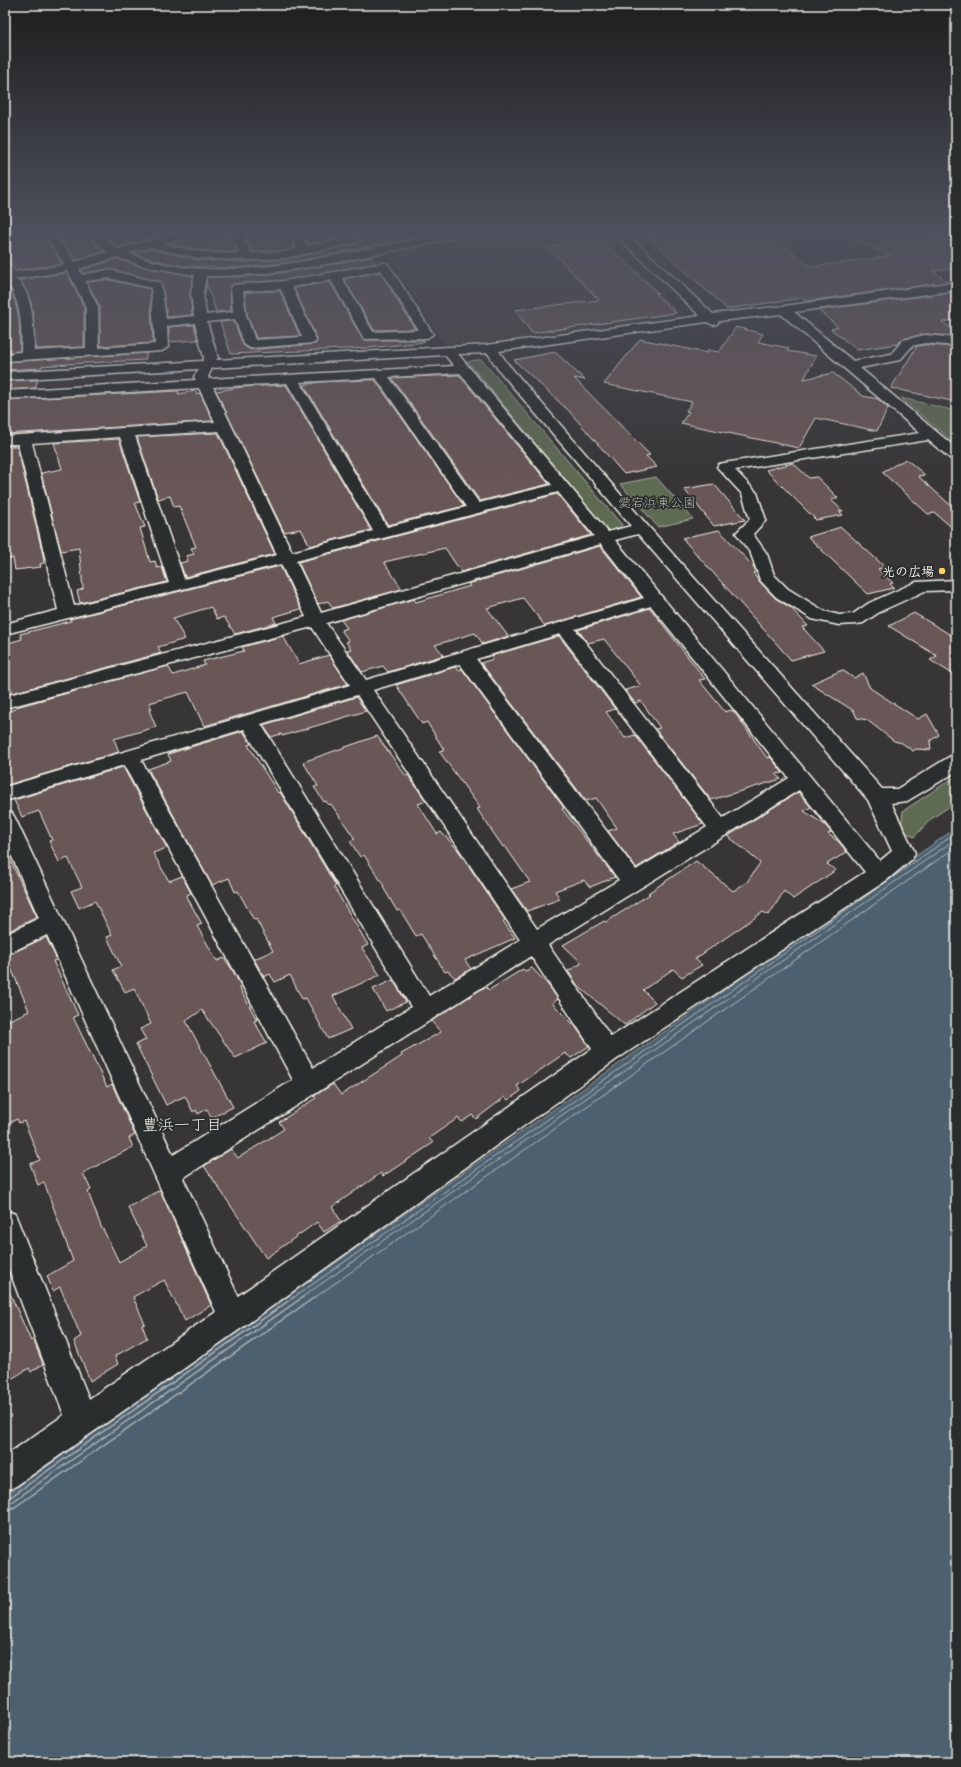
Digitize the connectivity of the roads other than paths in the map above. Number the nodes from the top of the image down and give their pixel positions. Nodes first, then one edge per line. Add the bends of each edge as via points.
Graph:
1 (27, 315) edge
2 (92, 315) edge
3 (159, 315) edge
4 (200, 315) edge
5 (235, 315) edge
6 (240, 315) edge
7 (299, 315) edge
8 (357, 315) edge
9 (415, 315) edge
10 (706, 315) edge
11 (744, 315) edge
12 (790, 315) edge
13 (200, 319) junction
14 (711, 320) junction
15 (160, 323) junction
16 (956, 342) edge
17 (493, 351) junction
18 (93, 352) junction
19 (451, 354) junction
20 (27, 355) junction
21 (5, 357) edge
22 (850, 366) junction
23 (463, 369) junction
24 (206, 372) junction
25 (380, 374) junction
26 (5, 376) edge
27 (291, 378) junction
28 (5, 380) edge
29 (5, 395) edge
30 (224, 426) junction
31 (126, 432) junction
32 (932, 435) junction
33 (24, 439) junction
34 (5, 440) edge
35 (956, 456) edge
36 (560, 487) junction
37 (474, 509) junction
38 (641, 528) junction
39 (382, 533) junction
40 (605, 539) junction
41 (287, 558) junction
42 (178, 585) junction
43 (956, 586) edge
44 (654, 600) junction
45 (67, 613) junction
46 (316, 620) junction
47 (564, 627) junction
48 (5, 628) edge
49 (464, 656) junction
50 (360, 687) junction
51 (5, 702) edge
52 (249, 721) junction
53 (129, 757) junction
54 (956, 762) edge
55 (801, 780) junction
56 (5, 794) edge
57 (877, 796) junction
58 (5, 818) edge
59 (720, 830) junction
60 (879, 874) junction
61 (632, 883) junction
62 (52, 922) junction
63 (535, 942) junction
64 (5, 946) edge
65 (425, 1010) junction
66 (608, 1052) junction
67 (308, 1083) junction
68 (167, 1173) junction
69 (5, 1223) edge
70 (233, 1317) junction
71 (82, 1421) junction
72 (5, 1475) edge

1 - 20 street
2 - 18 street
3 - 15 street
4 - 13 street
5 - 13 street
6 - 7 street via 250,344 310,340
8 - 9 street via 368,336 426,334
10 - 14 street
11 - 14 street
12 - 22 street
13 - 15 street
13 - 24 street via 211,358
14 - 17 street
14 - 24 street via 486,348
15 - 18 street via 162,348
16 - 22 street via 925,339 908,343 895,357
17 - 19 street
17 - 38 street via 502,365
18 - 20 street
19 - 23 street
19 - 24 street
20 - 21 street
22 - 32 street
23 - 25 street
23 - 36 street
24 - 26 street
24 - 27 street
24 - 28 street
24 - 29 street
24 - 30 street
25 - 27 street
25 - 37 street
27 - 39 street
30 - 31 street
30 - 41 street
31 - 33 street
31 - 42 street
32 - 35 street
32 - 43 street via 724,467 749,493 758,520 744,533 759,554 766,576 782,593 818,615 839,620 857,619 875,607 922,586
33 - 34 street
33 - 45 street
36 - 37 street
36 - 40 street
37 - 39 street
38 - 40 street
38 - 57 street
39 - 41 street
40 - 44 street
40 - 46 street
41 - 42 street
41 - 46 street
42 - 45 street
44 - 47 street
44 - 55 street
45 - 48 street
46 - 50 street
46 - 51 street
47 - 49 street
47 - 59 street
49 - 50 street
49 - 61 street
50 - 52 street
50 - 63 street
52 - 53 street
52 - 65 street
53 - 56 street
53 - 67 street
54 - 57 street via 900,796
55 - 59 street
55 - 60 street
57 - 60 street via 904,853
58 - 62 street
59 - 61 street
60 - 66 street
61 - 63 street
62 - 64 street
62 - 68 street
63 - 65 street
63 - 66 street
65 - 67 street
66 - 70 street
67 - 68 street
68 - 70 street
69 - 71 street
70 - 71 street
71 - 72 street

